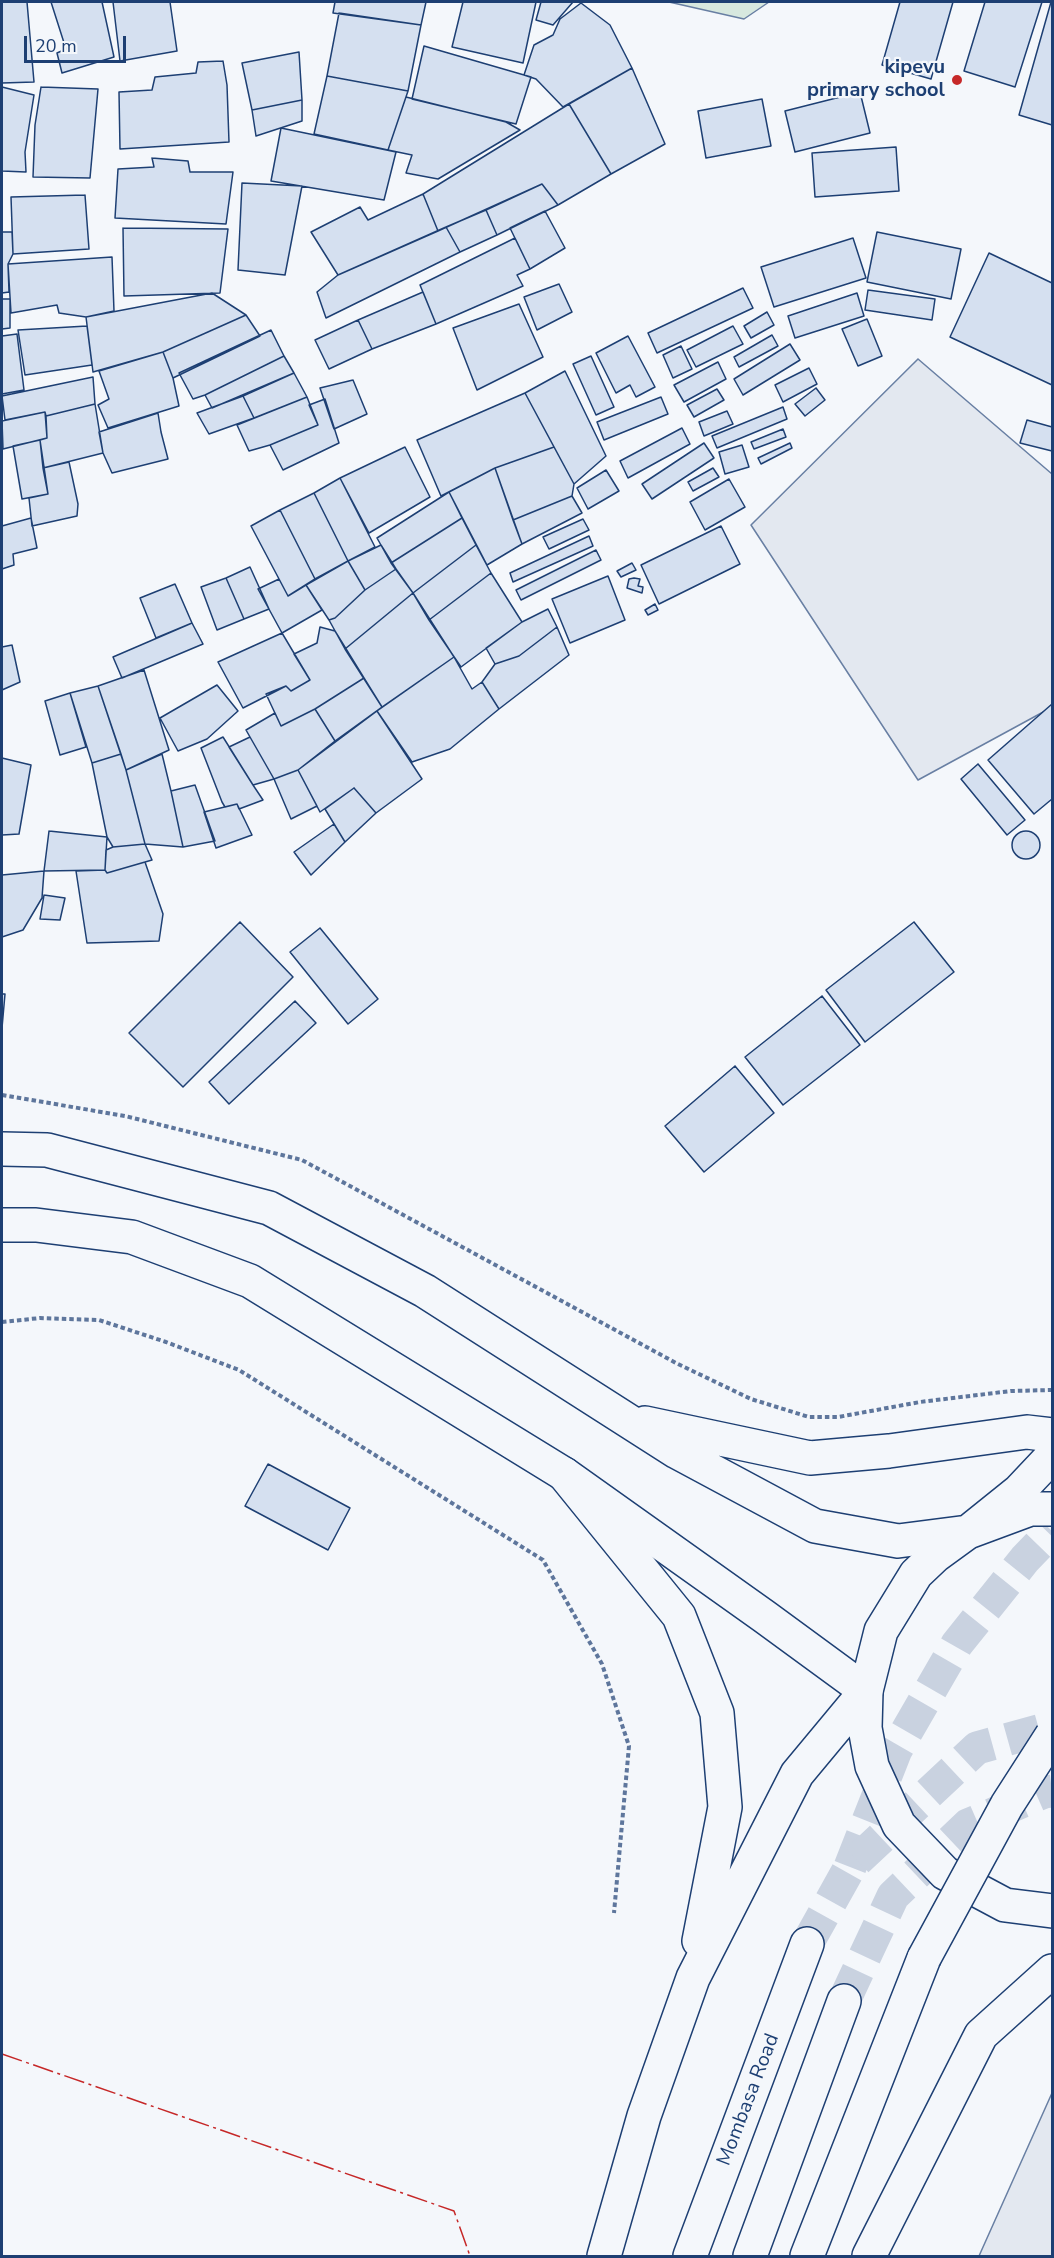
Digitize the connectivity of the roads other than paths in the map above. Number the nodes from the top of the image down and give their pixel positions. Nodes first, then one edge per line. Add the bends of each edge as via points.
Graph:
1 (2, 1149) edge
2 (2, 1225) edge
3 (626, 1419) junction
4 (1053, 1435) edge
5 (1053, 1456) edge
6 (564, 1474) junction
7 (1053, 1509) edge
8 (968, 1532) junction
9 (866, 1691) junction
10 (1053, 1735) edge
11 (1053, 1911) edge
12 (807, 1944) tunnel mouth
13 (1053, 1971) edge
14 (693, 1978) junction
15 (844, 2001) tunnel mouth
16 (604, 2256) edge
17 (690, 2256) edge
18 (750, 2256) edge
19 (807, 2256) edge
20 (869, 2256) edge

1 - 3 main road via 47,1150 269,1208 424,1291
2 - 6 main road via 132,1237 250,1281
3 - 4 main road via 810,1458 1027,1432
3 - 8 main road via 677,1452 815,1526 898,1541
5 - 8 main road via 1019,1491
6 - 9 main road
6 - 14 main road via 679,1616 717,1713 724,1807
7 - 8 main road via 1030,1509
8 - 9 main road via 916,1574 881,1631
9 - 11 main road via 865,1728 872,1766 899,1825 945,1874 1005,1905
9 - 14 main road via 797,1774
10 - 19 main road, bridge via 1007,1805 924,1958
12 - 17 main road, Mombasa Road
13 - 20 main road via 981,2035
14 - 16 main road via 644,2116
15 - 18 main road

